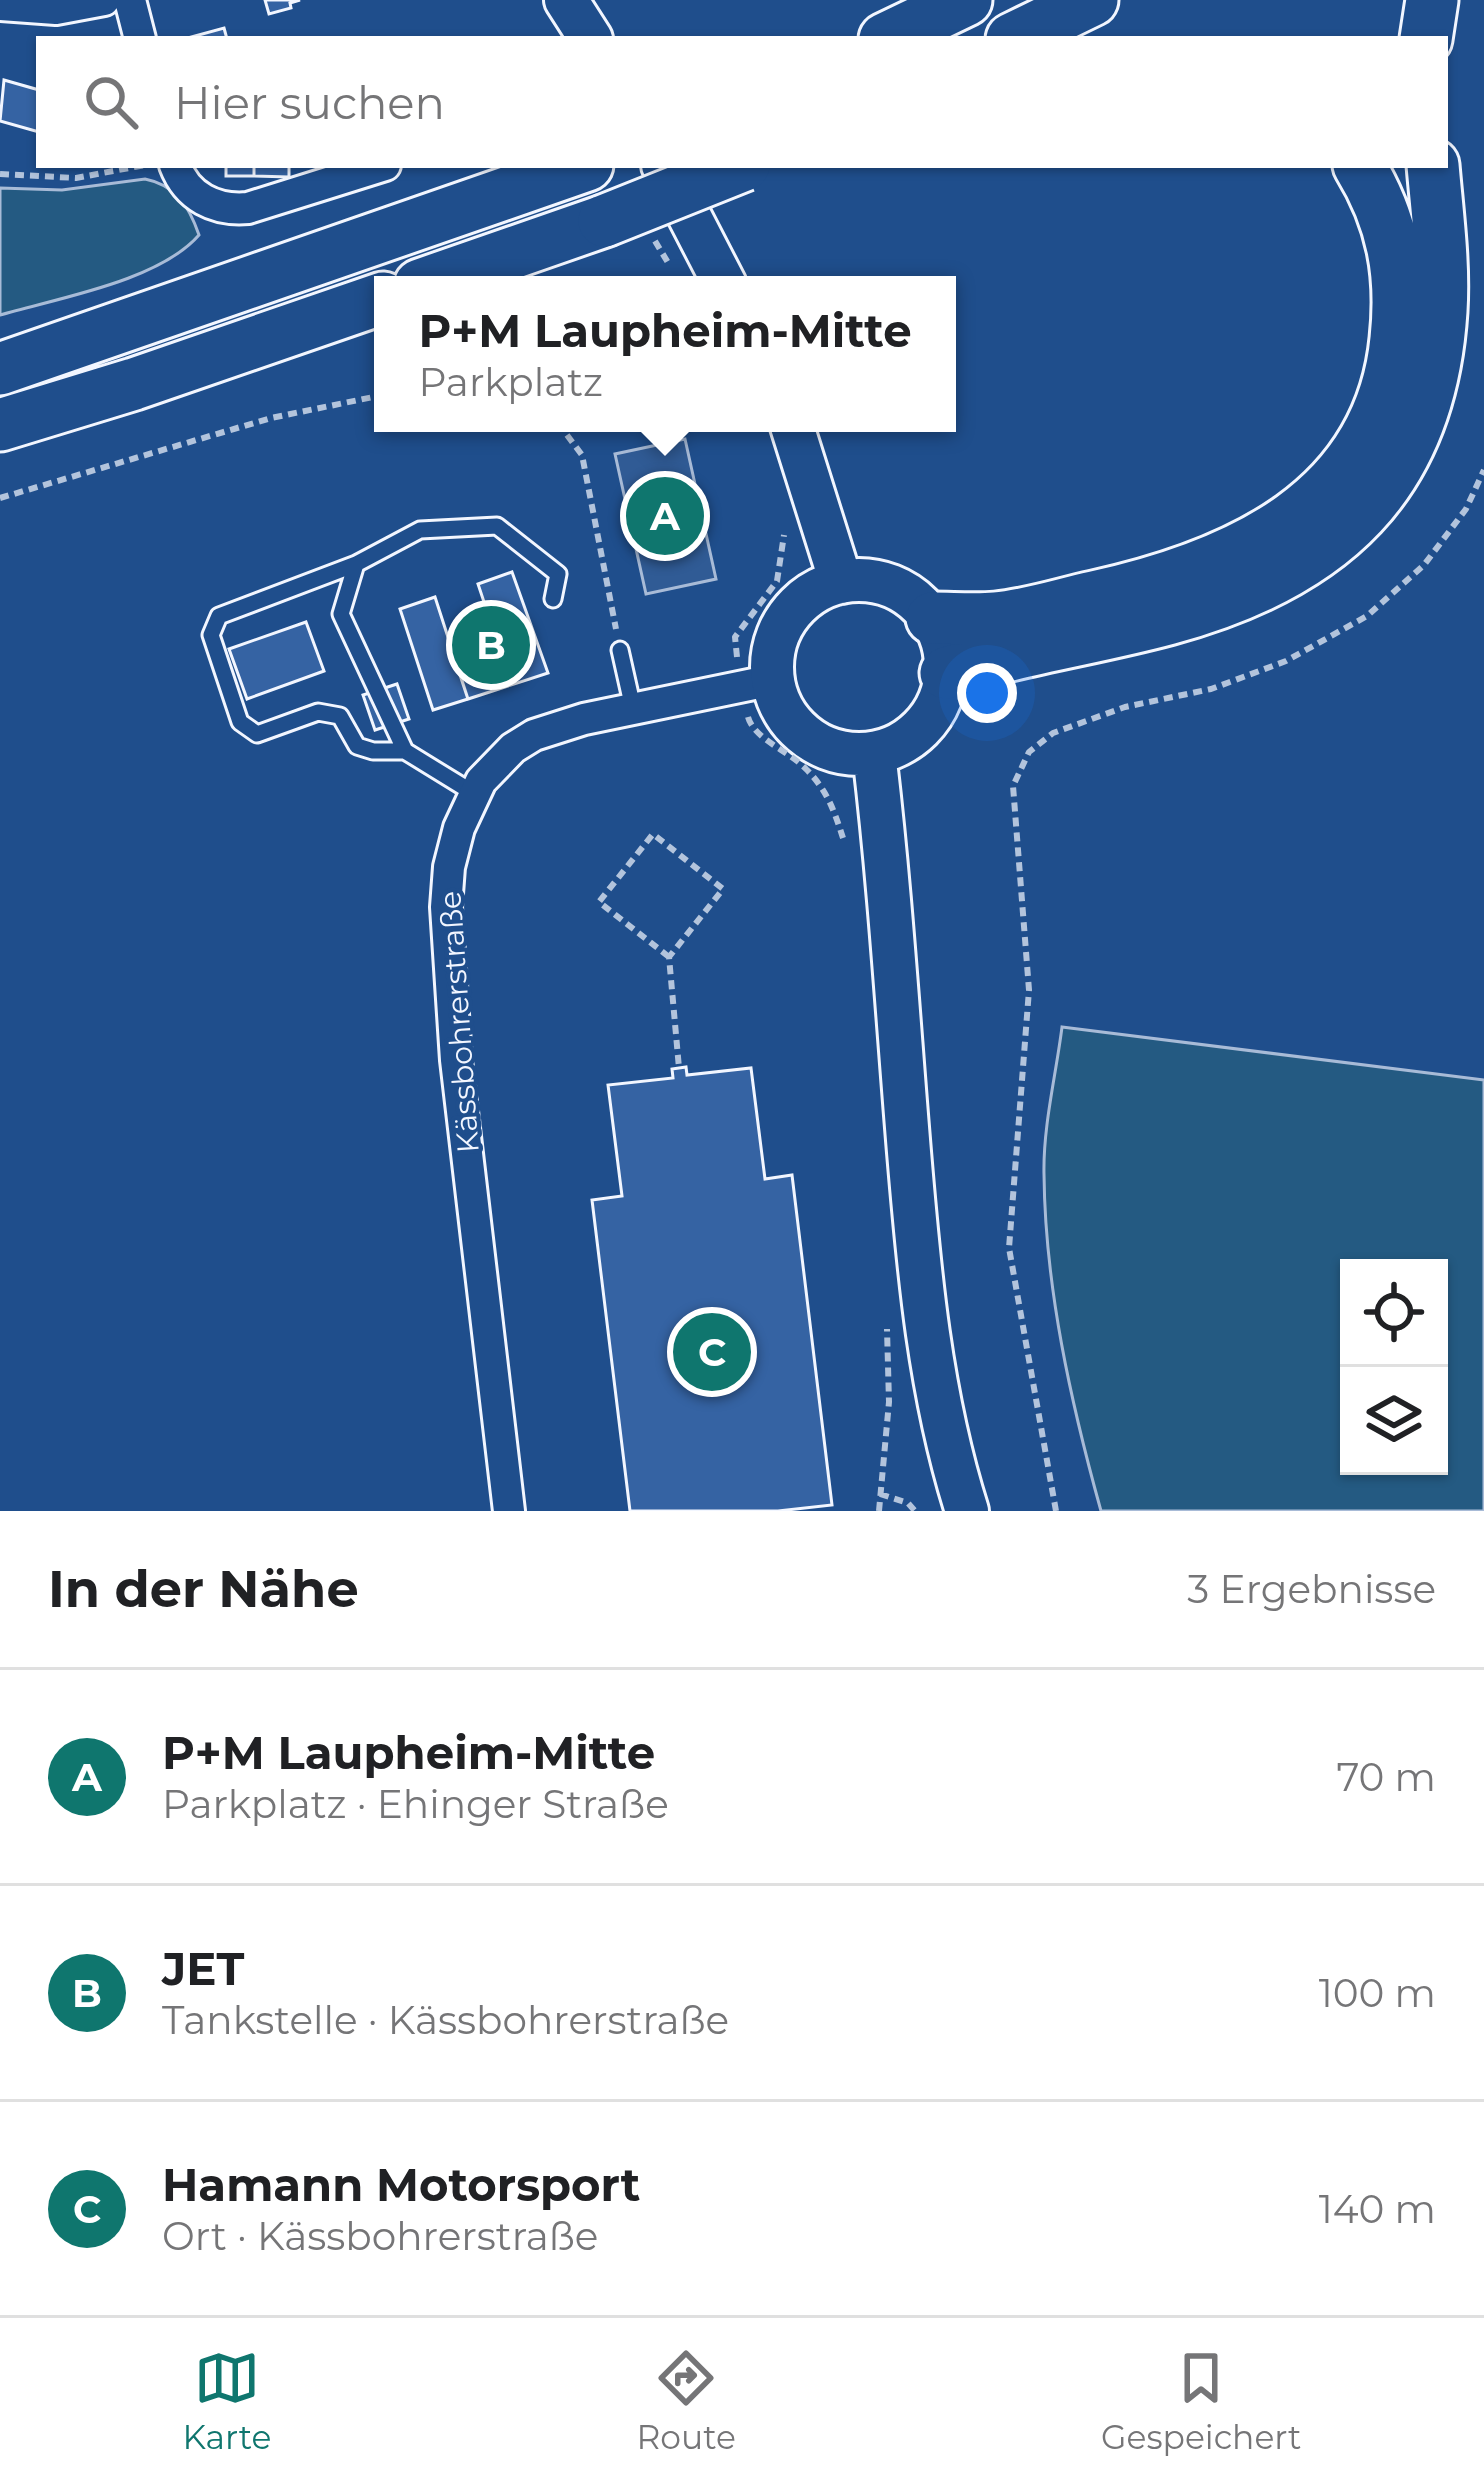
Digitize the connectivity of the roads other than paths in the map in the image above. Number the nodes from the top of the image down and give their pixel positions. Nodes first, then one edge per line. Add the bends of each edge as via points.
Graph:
1 (104, 0) edge
2 (130, 0) edge
3 (566, 0) edge
4 (934, 0) edge
5 (966, 0) edge
6 (1092, 0) edge
7 (1432, 0) edge
8 (0, 5) edge
9 (139, 36) edge
10 (589, 36) edge
11 (879, 36) edge
12 (892, 36) edge
13 (1018, 36) edge
14 (1426, 36) edge
15 (176, 168) edge
16 (375, 168) edge
17 (578, 168) edge
18 (665, 168) edge
19 (736, 168) edge
20 (1361, 168) edge
21 (1433, 168) edge
22 (446, 276) edge
23 (720, 276) edge
24 (374, 301) edge
25 (0, 369) edge
26 (0, 425) edge
27 (794, 432) edge
28 (356, 564) junction
29 (841, 582) junction
30 (553, 598) dead end
31 (932, 618) junction
32 (620, 650) road end
33 (946, 673) junction
34 (773, 680) junction
35 (633, 708) junction
36 (405, 751) junction
37 (874, 753) junction
38 (475, 794) junction
39 (509, 1511) edge
40 (967, 1511) edge

1 - 8 street
2 - 9 street
3 - 10 main road
4 - 11 highway
5 - 12 highway
6 - 13 highway
7 - 14 highway
15 - 16 street via 195,195 230,210
17 - 25 highway
18 - 23 main road
19 - 22 highway, bridge
20 - 31 highway via 1391,231 1395,355 1360,448 1326,491 1254,544 1161,582 996,618
21 - 33 highway via 1442,308 1436,364 1404,458 1368,508 1283,577 1221,603
24 - 26 highway
27 - 29 main road
28 - 30 lane via 420,530 497,526 558,574
28 - 36 lane via 341,614
28 - 36 lane via 219,616 211,635 240,722 257,734 318,712 340,716 358,746
29 - 31 main road via 882,583
29 - 34 main road via 788,617 777,637
31 - 33 main road
32 - 35 lane
33 - 37 main road via 942,695 916,734
34 - 35 street, Kässbohrerstraße
34 - 37 main road via 791,722 808,737 829,749
35 - 38 street, Kässbohrerstraße via 534,735
36 - 38 lane
37 - 40 main road via 919,1277
38 - 39 street, Kässbohrerstraße via 454,848 446,907

